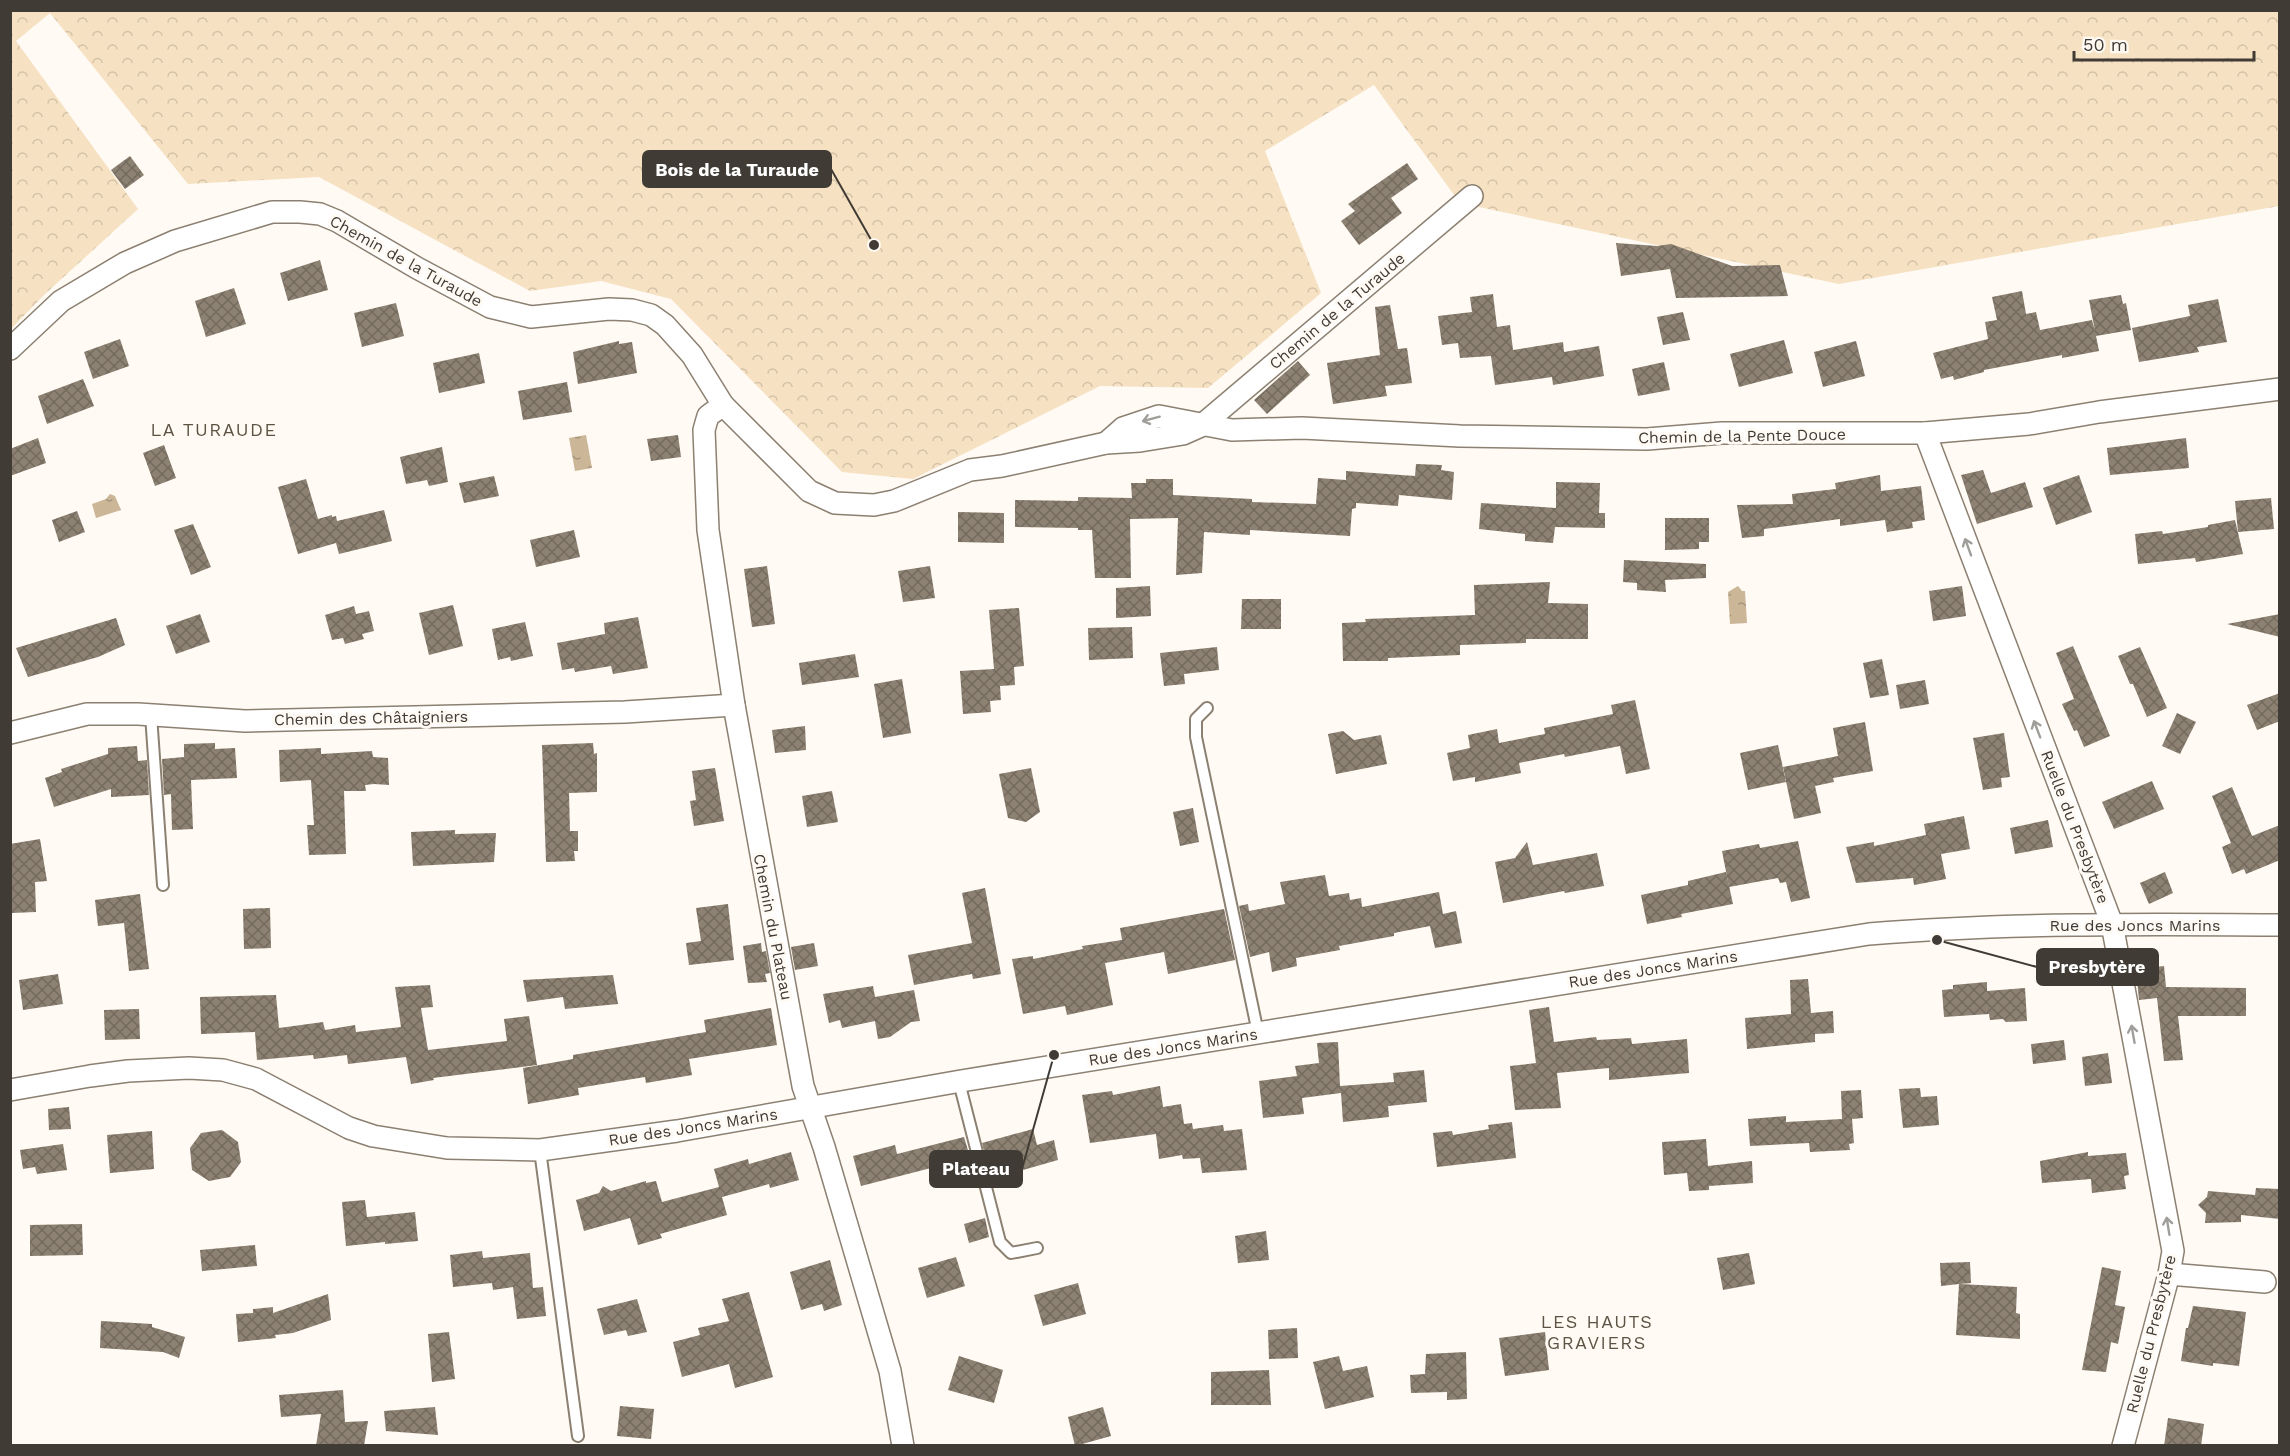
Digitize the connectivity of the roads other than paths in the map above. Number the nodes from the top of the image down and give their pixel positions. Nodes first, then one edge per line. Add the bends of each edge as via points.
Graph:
1 (1472, 195) dead end
2 (10, 349) edge
3 (2280, 389) edge
4 (723, 405) junction
5 (1202, 426) junction
6 (1925, 433) junction
7 (734, 705) junction
8 (1207, 708) dead end
9 (151, 715) junction
10 (10, 734) edge
11 (164, 885) dead end
12 (2112, 924) junction
13 (2280, 925) edge
14 (1258, 1033) junction
15 (959, 1082) junction
16 (10, 1090) edge
17 (809, 1108) junction
18 (540, 1150) junction
19 (1037, 1248) dead end
20 (2169, 1274) junction
21 (2265, 1282) dead end
22 (578, 1436) dead end
23 (903, 1446) edge
24 (2123, 1446) edge

1 - 5 street, Chemin de la Turaude
2 - 4 street, Chemin de la Turaude via 61,301 125,263 183,238 272,212 300,212 337,221 490,307 531,317 609,309 651,315 692,355
3 - 6 street, Chemin de la Pente Douce via 2029,424
4 - 5 street, Chemin de la Turaude via 809,490 835,503 858,506 894,501 970,471 1106,443 1183,434
4 - 7 street, Chemin du Plateau via 708,416 704,430 708,530
5 - 6 street, Chemin de la Pente Douce via 1232,430 1302,428 1635,439 1722,433
12 -> 6 street, Ruelle du Presbytère
7 - 9 street, Chemin des Châtaigniers via 625,712 245,721
7 - 17 street, Chemin du Plateau
8 - 14 lane via 1196,719 1196,737
9 - 10 street, Chemin des Châtaigniers via 87,714
9 - 11 lane
12 - 13 street, Rue des Joncs Marins
12 - 14 street, Rue des Joncs Marins via 1869,934
20 -> 12 street, Ruelle du Presbytère via 2173,1251
14 - 15 street, Rue des Joncs Marins
15 - 17 street, Rue des Joncs Marins
15 - 19 lane via 1000,1242 1011,1253
16 - 18 street, Rue des Joncs Marins via 128,1071 223,1070 256,1079 349,1128 373,1136 447,1148
17 - 18 street, Rue des Joncs Marins
17 - 23 street, Chemin du Plateau via 890,1371
18 - 22 lane
20 - 21 street
20 - 24 street, Ruelle du Presbytère

